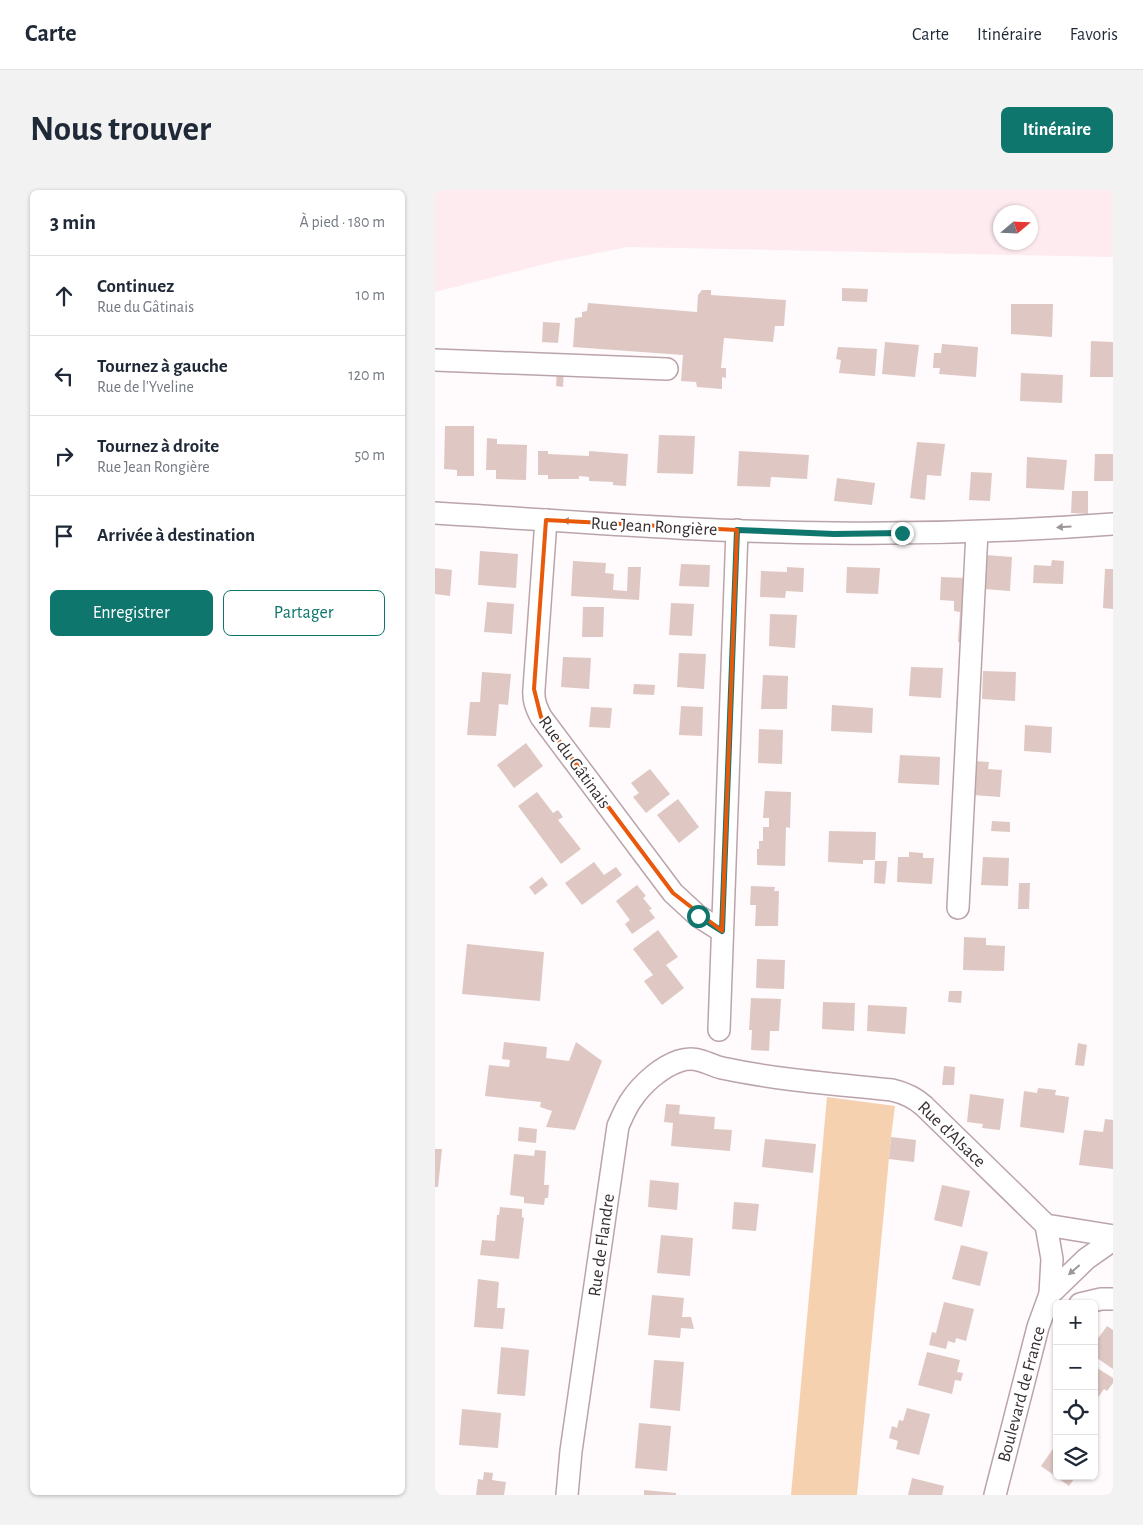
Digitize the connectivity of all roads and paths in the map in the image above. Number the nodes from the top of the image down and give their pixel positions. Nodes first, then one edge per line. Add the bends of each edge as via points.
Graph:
1 (435, 360) edge
2 (667, 369) dead end
3 (435, 512) edge
4 (546, 520) junction
5 (1113, 524) edge
6 (737, 530) junction
7 (977, 532) junction
8 (958, 908) dead end
9 (722, 931) junction
10 (719, 1030) dead end
11 (718, 1067) joint
12 (1046, 1225) junction
13 (1113, 1236) edge
14 (1113, 1240) edge
15 (1050, 1294) junction
16 (1113, 1299) edge
17 (1094, 1300) edge
18 (1053, 1319) edge
19 (1038, 1328) junction
20 (1000, 1490) edge
21 (567, 1495) edge

1 - 2 street
3 - 4 street, Rue Jean Rongière
6 -> 4 street, Rue Jean Rongière
4 - 9 street, Rue du Gâtinais via 533,689 536,708 673,894
5 -> 7 street, Rue Jean Rongière
6 - 7 street, Rue Jean Rongière via 834,534
6 - 9 street
7 - 8 street
9 - 10 street
11 - 12 street, Rue d'Alsace via 760,1076 905,1093 924,1106
11 - 21 street, Rue de Flandre via 690,1059 669,1065 632,1098 618,1126
12 - 13 street
12 - 15 street, Boulevard de France via 1052,1251
14 -> 15 street, Boulevard de France via 1086,1259
15 - 19 street, Boulevard de France
16 - 17 street
18 - 19 street
19 - 20 street, Boulevard de France

